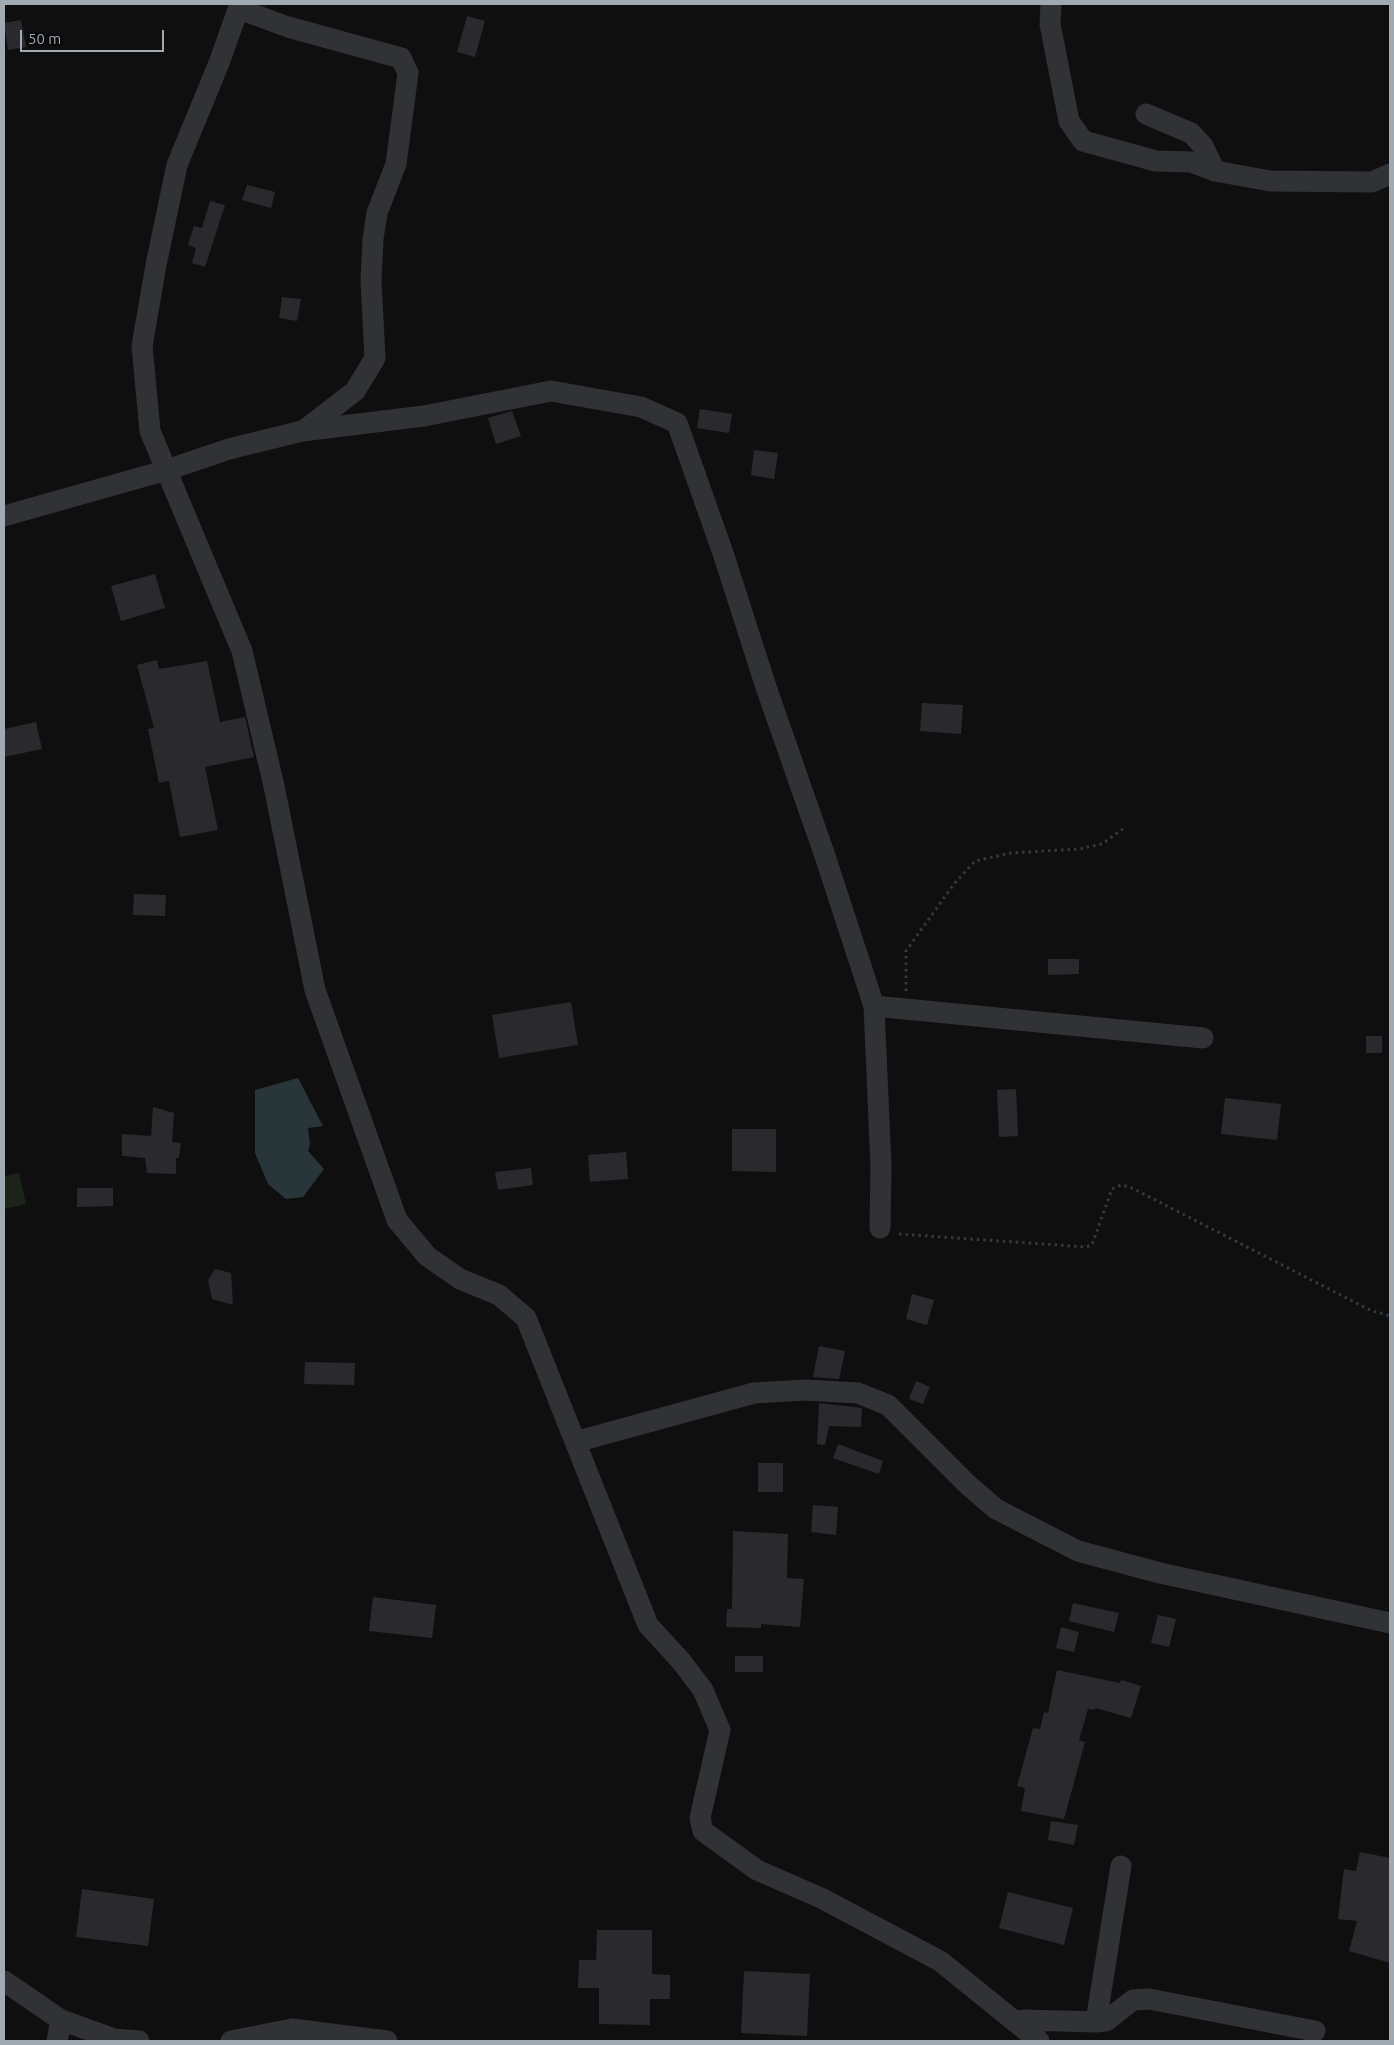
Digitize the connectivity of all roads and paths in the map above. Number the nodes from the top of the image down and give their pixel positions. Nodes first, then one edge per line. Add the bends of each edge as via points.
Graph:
1 (1051, 4) edge
2 (240, 6) edge
3 (1146, 114) dead end
4 (1215, 171) junction
5 (1390, 174) edge
6 (302, 431) junction
7 (167, 470) junction
8 (4, 516) edge
9 (1124, 828) dead end
10 (874, 1006) junction
11 (906, 1009) junction
12 (1203, 1038) dead end
13 (880, 1228) joint
14 (1390, 1316) edge
15 (576, 1442) junction
16 (1390, 1624) edge
17 (1121, 1866) dead end
18 (4, 1981) edge
19 (61, 2020) junction
20 (1015, 2022) junction
21 (1096, 2022) junction
22 (1315, 2031) dead end
23 (57, 2041) edge
24 (139, 2041) edge
25 (231, 2041) edge
26 (387, 2041) edge
27 (1039, 2041) edge

1 - 4 street via 1050,24 1069,121 1083,141 1156,161 1191,162
2 - 6 street via 288,27 401,58 408,73 396,164 377,213 373,239 371,281 375,358 355,391
2 - 7 street via 177,165 142,346 150,431
3 - 4 street via 1191,133 1203,146
4 - 5 street via 1270,181 1323,183 1372,182
6 - 7 street via 229,449
6 - 10 street via 424,416 551,391 641,407 677,423 724,553
7 - 8 street
7 - 15 street via 242,651 274,786 315,990 397,1220 426,1256 460,1279 498,1295 526,1318
9 - 11 path via 1102,844 1079,849 1010,853 975,861 954,884 906,952
10 - 11 street
10 - 13 street via 882,1167
11 - 12 street
13 - 14 path via 885,1232 1086,1248 1092,1245 1112,1189 1121,1185 1139,1191 1370,1310
15 - 16 street via 754,1393 805,1390 858,1393 888,1405 996,1509 1078,1551 1160,1573
15 - 20 street via 648,1625 702,1690 720,1730 700,1818 703,1831 757,1870 820,1898 940,1960
17 - 21 street
18 - 19 street
19 - 23 street
19 - 24 street via 114,2039
20 - 21 street
20 - 27 street
21 - 22 street via 1106,2020 1133,2000 1149,1998
25 - 26 street via 292,2030

